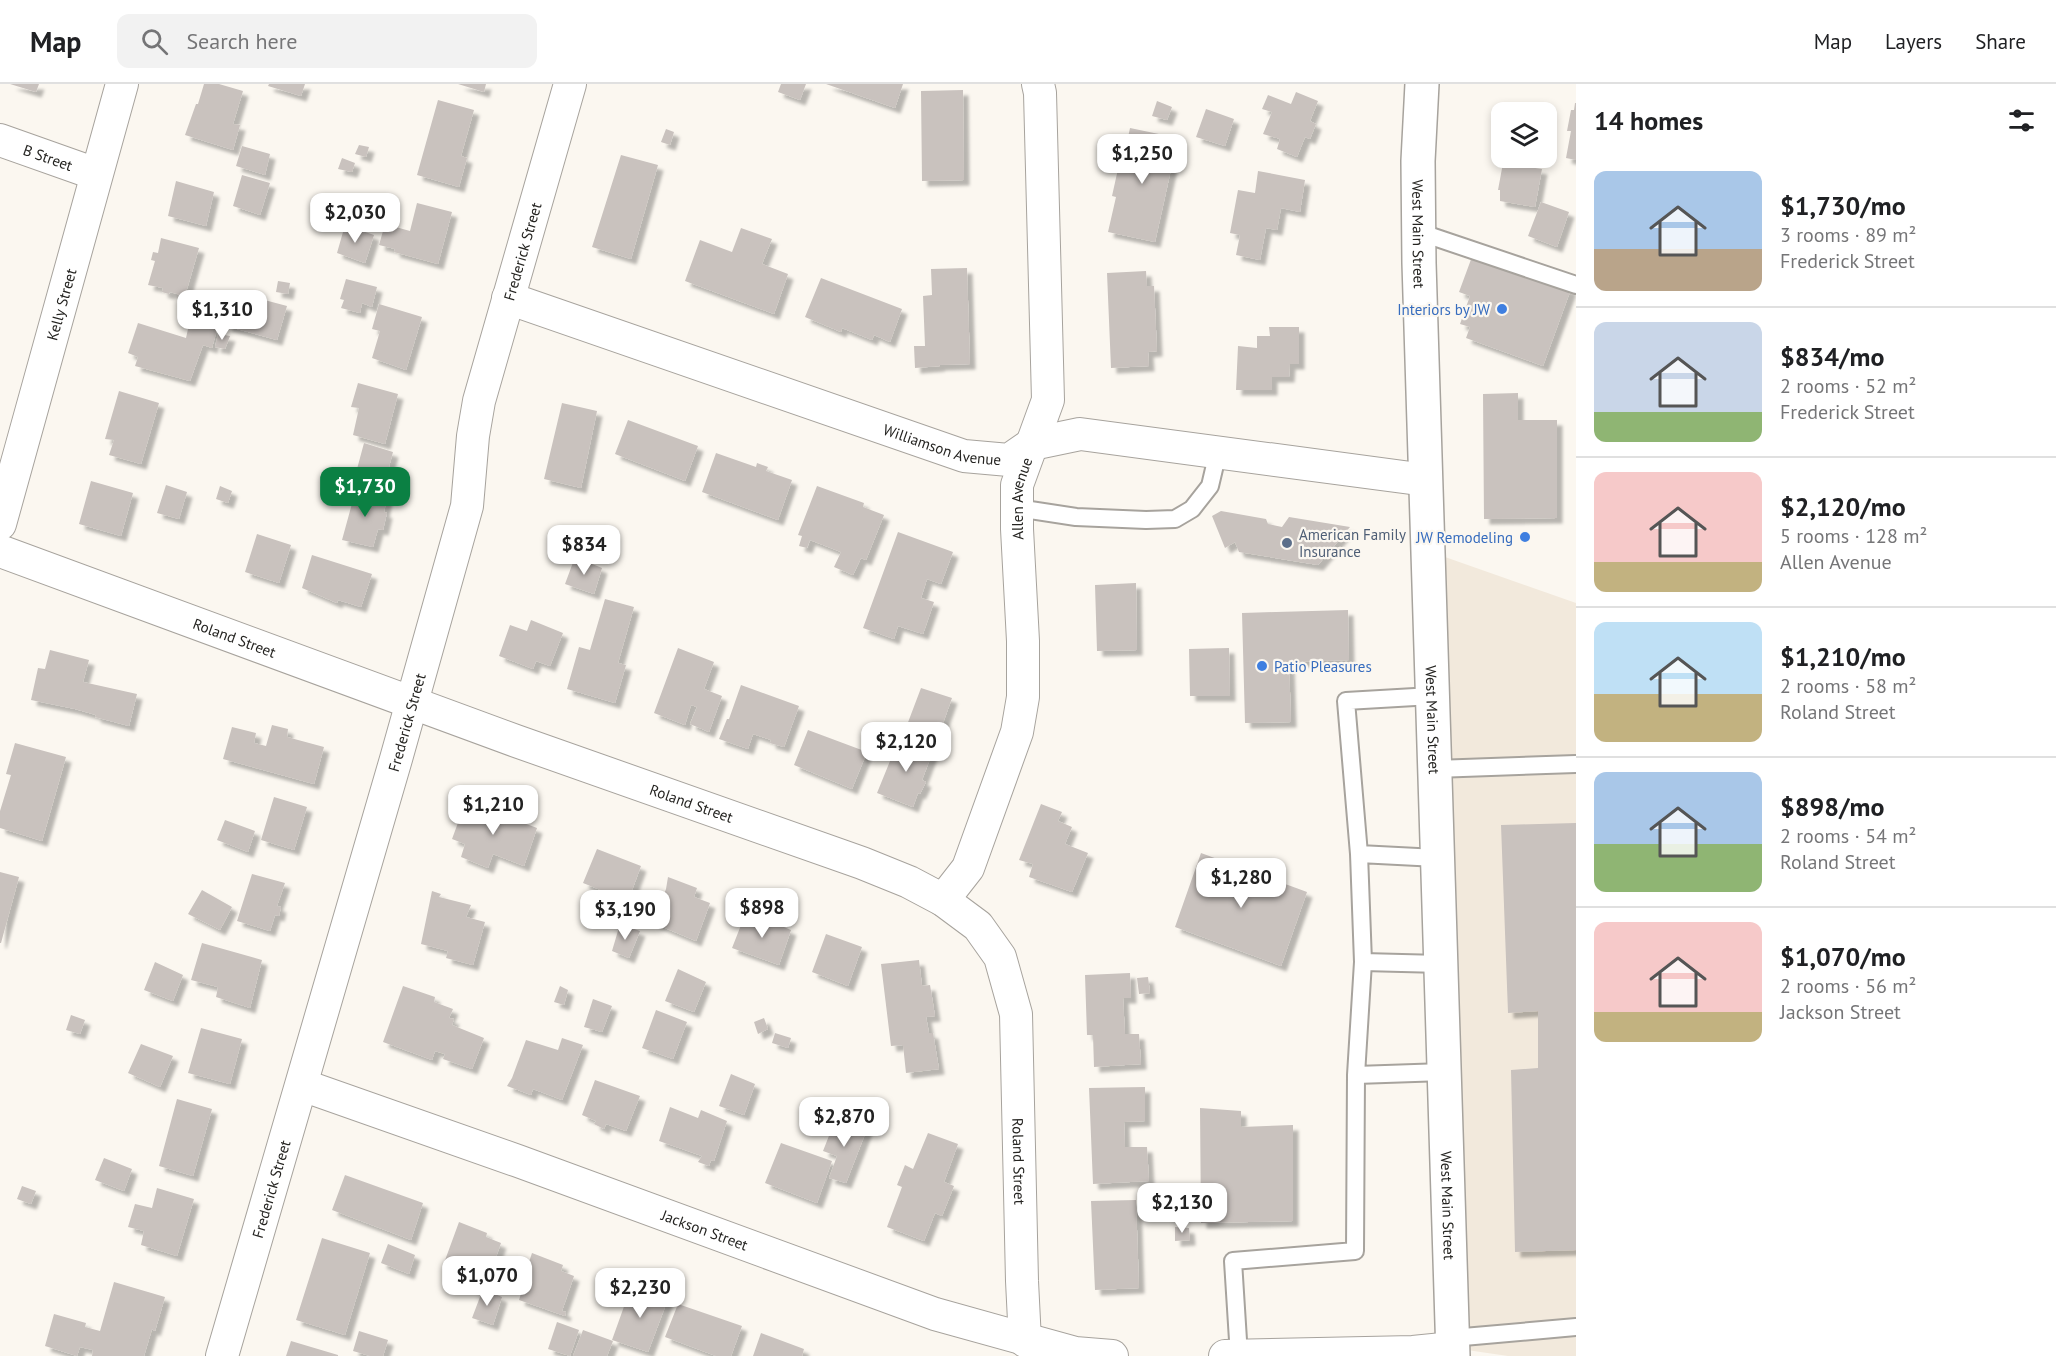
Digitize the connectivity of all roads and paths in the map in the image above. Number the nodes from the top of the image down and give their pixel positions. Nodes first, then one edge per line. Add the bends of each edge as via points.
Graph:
1 (122, 84) edge
2 (570, 84) edge
3 (1038, 84) edge
4 (1422, 84) edge
5 (0, 140) edge
6 (96, 174) junction
7 (1419, 232) junction
8 (1576, 285) edge
9 (508, 298) junction
10 (1032, 444) junction
11 (1218, 452) junction
12 (1426, 480) junction
13 (1017, 508) junction
14 (0, 524) edge
15 (0, 551) edge
16 (1432, 696) junction
17 (411, 702) junction
18 (1576, 764) edge
19 (1435, 769) junction
20 (1359, 854) junction
21 (1437, 858) junction
22 (943, 900) junction
23 (1363, 962) junction
24 (1441, 964) junction
25 (1444, 1072) junction
26 (1356, 1075) junction
27 (302, 1085) junction
28 (1576, 1327) edge
29 (1025, 1341) junction
30 (1452, 1347) edge
31 (222, 1356) edge
32 (1112, 1356) edge
33 (1225, 1356) edge
34 (1239, 1356) edge

1 - 6 street, Kelly Street
2 - 9 street, Frederick Street
3 - 10 street, Allen Avenue via 1048,400
4 - 7 main road, West Main Street
5 - 6 street, B Street
6 - 14 street, Kelly Street
7 - 8 lane
7 - 12 main road, West Main Street
9 - 10 street, Williamson Avenue via 964,456 1009,460
9 - 17 street, Frederick Street via 478,401 467,506
10 - 11 street, Williamson Avenue via 1080,434
10 - 13 street, Allen Avenue via 1017,485
11 - 12 street, Williamson Avenue
11 - 13 lane via 1210,486 1192,509 1175,519 1076,517
12 - 16 main road, West Main Street
13 - 22 street, Allen Avenue via 1023,697 1017,732 968,868
15 - 17 street, Roland Street
16 - 19 main road, West Main Street
16 - 20 lane via 1346,701
17 - 22 street, Roland Street via 862,863
17 - 27 street, Frederick Street
18 - 19 lane
19 - 21 main road, West Main Street
20 - 21 lane
20 - 23 lane
21 - 24 main road, West Main Street
22 - 29 street, Roland Street via 978,926 1000,957 1016,1014
23 - 24 lane
23 - 26 lane
24 - 25 main road, West Main Street
25 - 26 lane
25 - 30 main road, West Main Street
26 - 34 lane via 1355,1251 1233,1261
27 - 29 street, Jackson Street via 935,1314
27 - 31 street, Frederick Street
28 - 30 lane
29 - 32 street, Jackson Street via 1075,1353
30 - 34 street via 1413,1352
33 - 34 street

